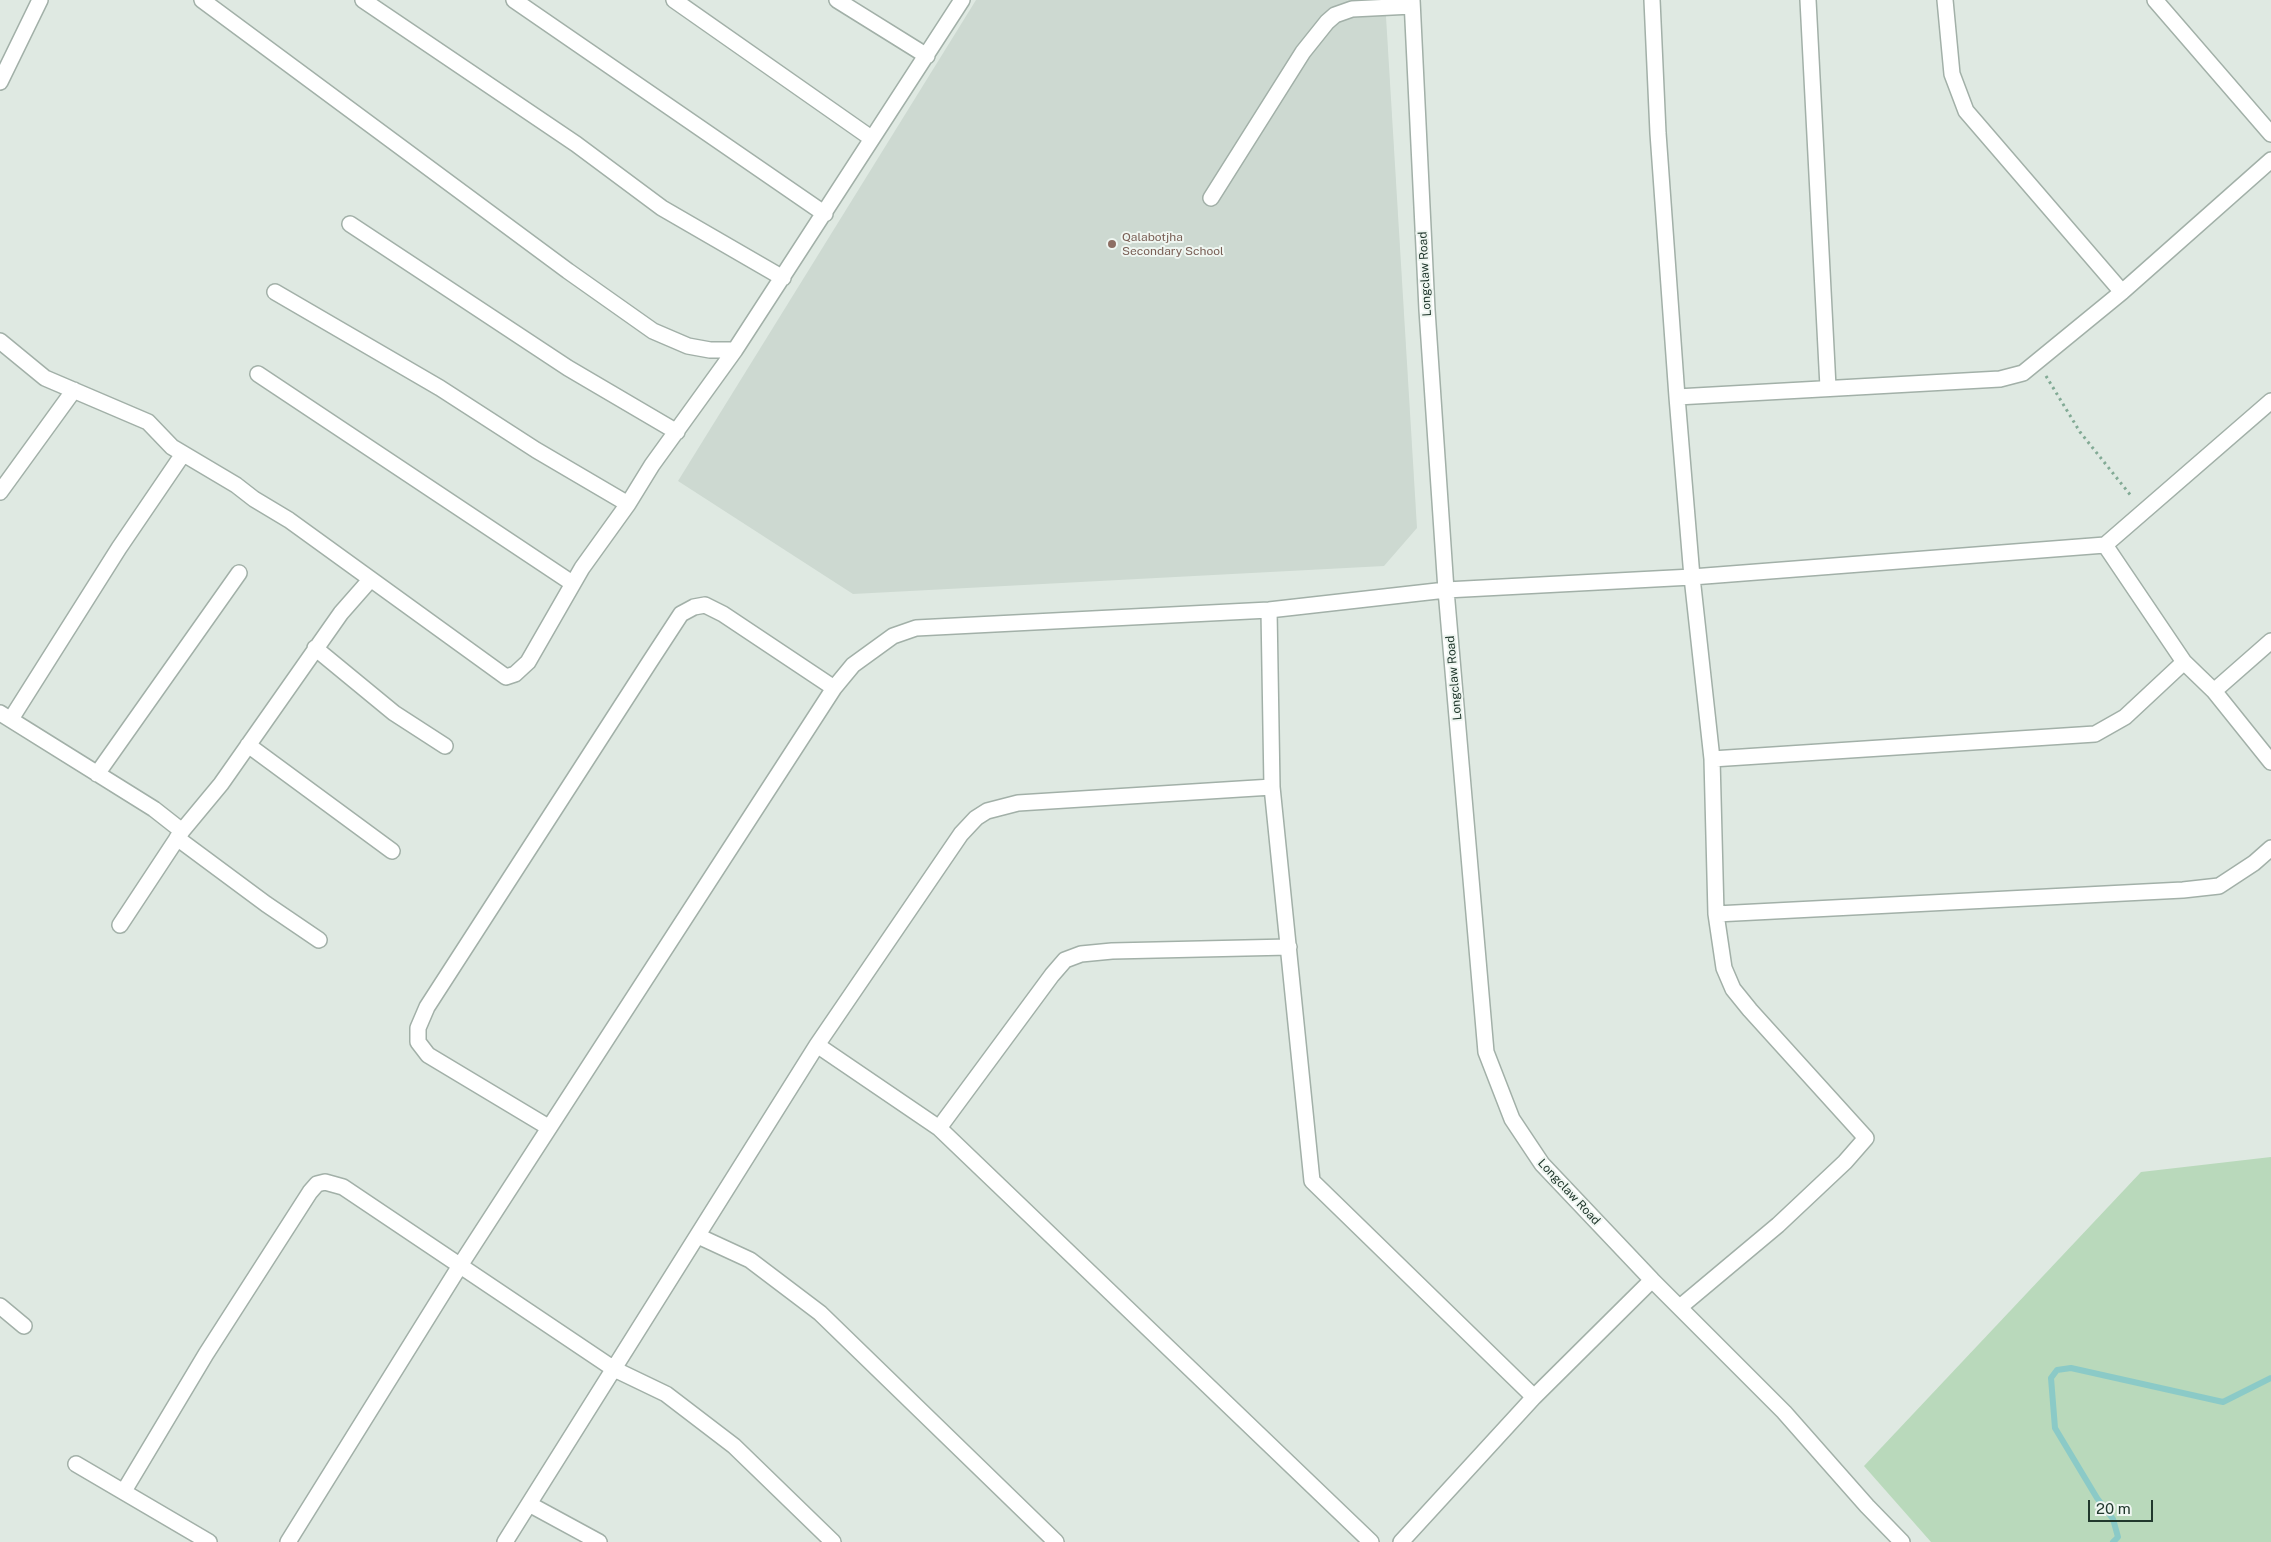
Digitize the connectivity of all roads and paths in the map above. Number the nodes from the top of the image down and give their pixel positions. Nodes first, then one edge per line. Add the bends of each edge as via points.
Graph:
1 (40, 0) edge
2 (202, 0) edge
3 (363, 0) edge
4 (514, 0) edge
5 (674, 0) edge
6 (837, 0) edge
7 (962, 0) edge
8 (1652, 0) edge
9 (1808, 0) edge
10 (1945, 0) edge
11 (2155, 0) edge
12 (1412, 3) edge
13 (926, 56) junction
14 (0, 82) edge
15 (2271, 134) edge
16 (871, 138) junction
17 (2271, 160) edge
18 (1211, 198) dead end
19 (825, 214) junction
20 (350, 224) dead end
21 (783, 278) junction
22 (275, 292) dead end
23 (2122, 292) junction
24 (0, 341) edge
25 (735, 350) junction
26 (2038, 361) junction
27 (258, 374) dead end
28 (1828, 387) junction
29 (74, 390) junction
30 (1677, 397) junction
31 (2271, 401) edge
32 (677, 432) junction
33 (183, 454) junction
34 (0, 492) edge
35 (628, 504) junction
36 (2144, 511) junction
37 (2105, 545) junction
38 (239, 573) dead end
39 (1692, 577) junction
40 (370, 580) junction
41 (572, 583) junction
42 (1446, 590) junction
43 (1269, 610) junction
44 (2271, 641) edge
45 (315, 648) junction
46 (2184, 662) junction
47 (834, 688) junction
48 (2214, 691) junction
49 (5, 716) edge
50 (248, 745) junction
51 (445, 746) dead end
52 (1712, 759) junction
53 (2271, 762) edge
54 (97, 774) junction
55 (1272, 787) junction
56 (180, 835) junction
57 (2271, 848) edge
58 (392, 851) dead end
59 (1716, 914) junction
60 (120, 925) dead end
61 (319, 940) dead end
62 (1289, 948) junction
63 (817, 1045) junction
64 (548, 1128) junction
65 (939, 1128) junction
66 (698, 1236) junction
67 (461, 1264) junction
68 (1652, 1280) junction
69 (0, 1306) edge
70 (1680, 1307) junction
71 (24, 1326) dead end
72 (614, 1369) junction
73 (1534, 1397) junction
74 (76, 1464) dead end
75 (124, 1491) junction
76 (529, 1504) junction
77 (209, 1542) edge
78 (288, 1542) edge
79 (505, 1542) edge
80 (599, 1542) edge
81 (833, 1542) edge
82 (1056, 1542) edge
83 (1371, 1542) edge
84 (1401, 1542) edge
85 (1902, 1542) edge

1 - 14 street
2 - 25 street via 568,271 653,330 688,346
3 - 21 street via 576,144 662,208
4 - 19 street
5 - 16 street
6 - 13 street
7 - 13 street
8 - 30 street
9 - 28 street
10 - 23 street via 1952,74 1966,111
11 - 15 street
12 - 18 street via 1352,9 1327,22 1303,52
12 - 42 street, Longclaw Road via 1427,310
13 - 16 street
16 - 19 street
17 - 23 street
19 - 21 street
20 - 32 street via 568,368
21 - 25 street
22 - 35 street via 440,388
23 - 26 street
24 - 29 street via 45,378
25 - 32 street
26 - 28 street via 2023,373 2000,379
26 - 36 path via 2080,432
27 - 41 street
28 - 30 street
29 - 33 street via 148,422
29 - 34 street
30 - 39 street
31 - 36 street
32 - 35 street
33 - 40 street via 289,520
33 - 49 street
35 - 41 street
36 - 37 street
37 - 39 street
37 - 46 street
38 - 54 street
39 - 42 street
39 - 52 street
40 - 41 street via 506,677 528,662
40 - 45 street
42 - 43 street
42 - 68 street, Longclaw Road via 1486,1052 1512,1119 1542,1164
43 - 47 street via 916,628 893,636 870,652 853,665
43 - 55 street
44 - 48 street
45 - 50 street
45 - 51 street via 394,713
46 - 48 street
46 - 52 street via 2125,717 2095,734
47 - 64 street
47 - 64 street via 705,605 681,614 649,663 427,1007 418,1028 418,1042 428,1055
48 - 53 street
49 - 54 street
50 - 56 street
50 - 58 street
52 - 59 street
54 - 56 street via 154,809
55 - 62 street
55 - 63 street via 1018,803 987,811 961,834
56 - 60 street
56 - 61 street via 266,904
57 - 59 street via 2254,864 2219,886
59 - 70 street via 1724,968 1733,989 1866,1138 1778,1225
62 - 65 street via 1112,951 1081,954 1065,960
62 - 73 street via 1312,1180
63 - 65 street
63 - 66 street
64 - 67 street
65 - 83 street
66 - 72 street
66 - 82 street via 750,1260 820,1313
67 - 72 street
67 - 75 street via 343,1187 325,1182 317,1184 206,1354
67 - 78 street
68 - 70 street, Longclaw Road
68 - 73 street
69 - 71 street
70 - 85 street, Longclaw Road via 1784,1412
72 - 76 street
72 - 81 street via 666,1394 734,1446
73 - 84 street
74 - 75 street
75 - 77 street
76 - 79 street
76 - 80 street

